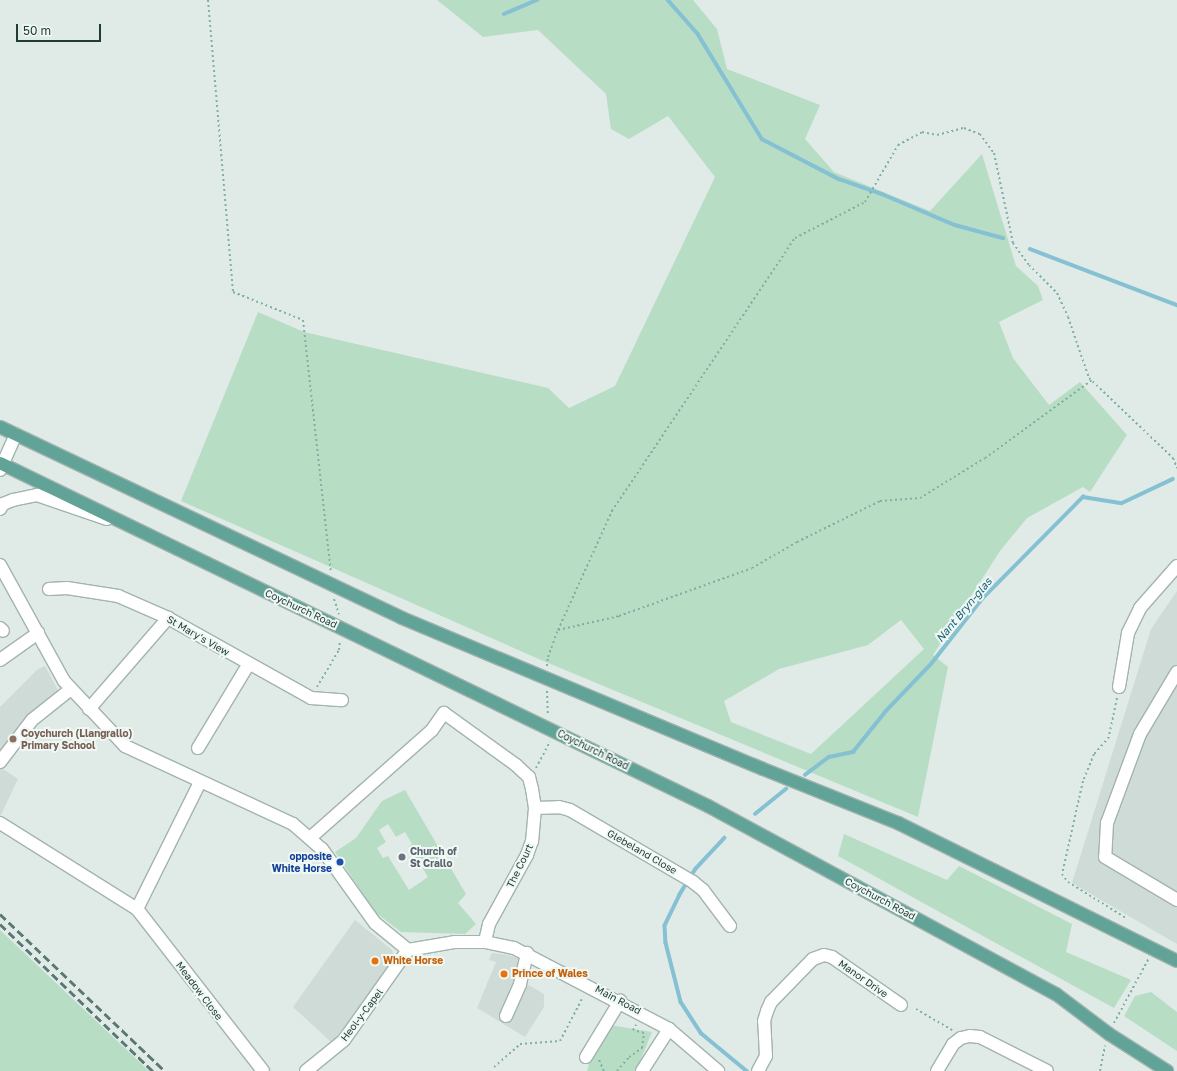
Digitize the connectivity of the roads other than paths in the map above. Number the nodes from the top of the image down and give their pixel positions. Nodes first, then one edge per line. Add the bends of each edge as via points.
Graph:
1 (0, 427) edge
2 (16, 434) junction
3 (1, 466) edge
4 (0, 509) edge
5 (119, 523) junction
6 (0, 565) edge
7 (1177, 566) edge
8 (49, 589) dead end
9 (168, 618) junction
10 (38, 633) junction
11 (0, 660) edge
12 (248, 665) junction
13 (1176, 676) edge
14 (1119, 687) road end
15 (71, 689) junction
16 (342, 700) dead end
17 (89, 710) junction
18 (198, 748) dead end
19 (0, 762) edge
20 (200, 782) junction
21 (535, 808) junction
22 (1, 824) edge
23 (310, 838) junction
24 (1177, 900) edge
25 (138, 909) junction
26 (730, 926) dead end
27 (485, 942) junction
28 (408, 950) junction
29 (527, 953) junction
30 (1177, 961) edge
31 (620, 1001) junction
32 (901, 1006) dead end
33 (506, 1016) dead end
34 (669, 1029) junction
35 (591, 1057) road end
36 (263, 1071) edge
37 (306, 1071) edge
38 (642, 1071) edge
39 (718, 1071) edge
40 (758, 1071) edge
41 (937, 1071) edge
42 (1047, 1071) edge
43 (1167, 1071) edge

1 - 2 main road
2 - 3 street
2 - 30 main road via 402,618 898,823
3 - 5 main road, Coychurch Road
4 - 5 street via 3,504 13,500 37,496
5 - 43 main road, Coychurch Road via 708,806 1056,994 1109,1034
6 - 10 street
7 - 14 street via 1140,608 1128,633
8 - 9 street, St Mary's View via 67,588 118,596
9 - 12 street, St Mary's View
9 - 17 street
10 - 11 street
10 - 15 street
12 - 16 street, St Mary's View via 310,698
12 - 18 street
13 - 24 street via 1140,734 1107,823 1105,857
15 - 17 street
15 - 19 street via 32,720
17 - 20 street via 125,746
20 - 23 street via 293,824
20 - 25 street
21 - 23 street, The Court via 529,777 492,745 444,713 432,730
21 - 26 street, Glebeland Close via 559,807 570,810 688,879 703,890
21 - 27 street, The Court via 532,841 527,855 489,924
22 - 25 street, Meadow Close
23 - 28 street via 322,849 375,923
25 - 36 street, Meadow Close
27 - 28 street via 455,942
27 - 29 street, Main Road via 501,944
28 - 37 street, Heol-y-Capel via 344,1040
29 - 31 street, Main Road
29 - 33 street via 520,984
31 - 34 street, Main Road
31 - 35 street
32 - 40 street, Manor Drive via 832,957 813,959 772,1002 766,1012 766,1056
34 - 38 street
34 - 39 street, Main Road
41 - 42 street via 953,1044 961,1038 970,1036 980,1037

